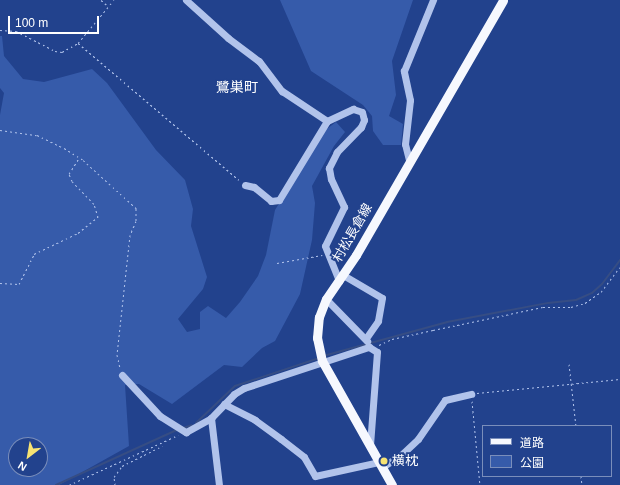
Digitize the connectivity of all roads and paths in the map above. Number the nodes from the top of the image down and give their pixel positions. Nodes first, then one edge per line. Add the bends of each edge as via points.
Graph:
1 (101, 0) edge
2 (114, 0) edge
3 (186, 0) edge
4 (433, 0) edge
5 (503, 0) edge
6 (109, 7) junction
7 (0, 30) edge
8 (78, 43) junction
9 (327, 121) junction
10 (0, 130) edge
11 (79, 157) junction
12 (409, 160) junction
13 (245, 185) joint
14 (326, 254) junction
15 (277, 263) dead end
16 (620, 267) edge
17 (341, 278) junction
18 (0, 283) edge
19 (326, 299) junction
20 (366, 338) junction
21 (369, 347) junction
22 (322, 361) junction
23 (569, 364) dead end
24 (122, 375) joint
25 (620, 378) edge
26 (571, 384) junction
27 (471, 394) junction
28 (224, 404) junction
29 (211, 418) junction
30 (576, 425) edge
31 (186, 432) junction
32 (162, 446) dead end
33 (370, 446) junction
34 (380, 465) junction
35 (69, 485) edge
36 (115, 485) edge
37 (219, 485) edge
38 (392, 485) edge
39 (480, 485) edge

1 - 6 path
2 - 6 path
3 - 9 street via 228,38 260,61 282,91
4 - 12 street via 404,71 410,100 405,144
5 - 12 main road, 村松長倉線
6 - 8 path
7 - 8 path via 16,31 59,53
8 - 13 path
9 - 13 street via 279,200 271,201 254,187
9 - 14 street via 353,109 362,112 364,120 361,127 337,152 329,168 331,179 344,207 326,241
10 - 11 path via 37,135
11 - 18 path via 69,174 72,181 94,204 98,217 78,233 34,254 19,284
11 - 24 path via 136,208 137,213 130,235 118,348
12 - 17 main road, 村松長倉線
14 - 15 path
14 - 17 street
16 - 21 path via 601,292 585,303 571,307 543,308 433,330
17 - 19 main road, 村松長倉線
17 - 20 street via 382,298 378,321
19 - 20 street
19 - 22 main road, 村松長倉線 via 317,326
20 - 21 street
21 - 22 street
21 - 33 street via 377,352
22 - 28 street via 244,388
22 - 33 main road, 村松長倉線
23 - 26 path
24 - 31 street via 160,416
25 - 26 path
26 - 27 path
26 - 30 path
27 - 34 street via 445,400 418,439
27 - 39 path
28 - 29 street
28 - 34 street via 255,420 304,457 314,476
29 - 31 street
29 - 37 street
31 - 35 path
32 - 36 path via 122,466 114,477
33 - 34 main road, 村松長倉線
34 - 38 main road, 村松長倉線

